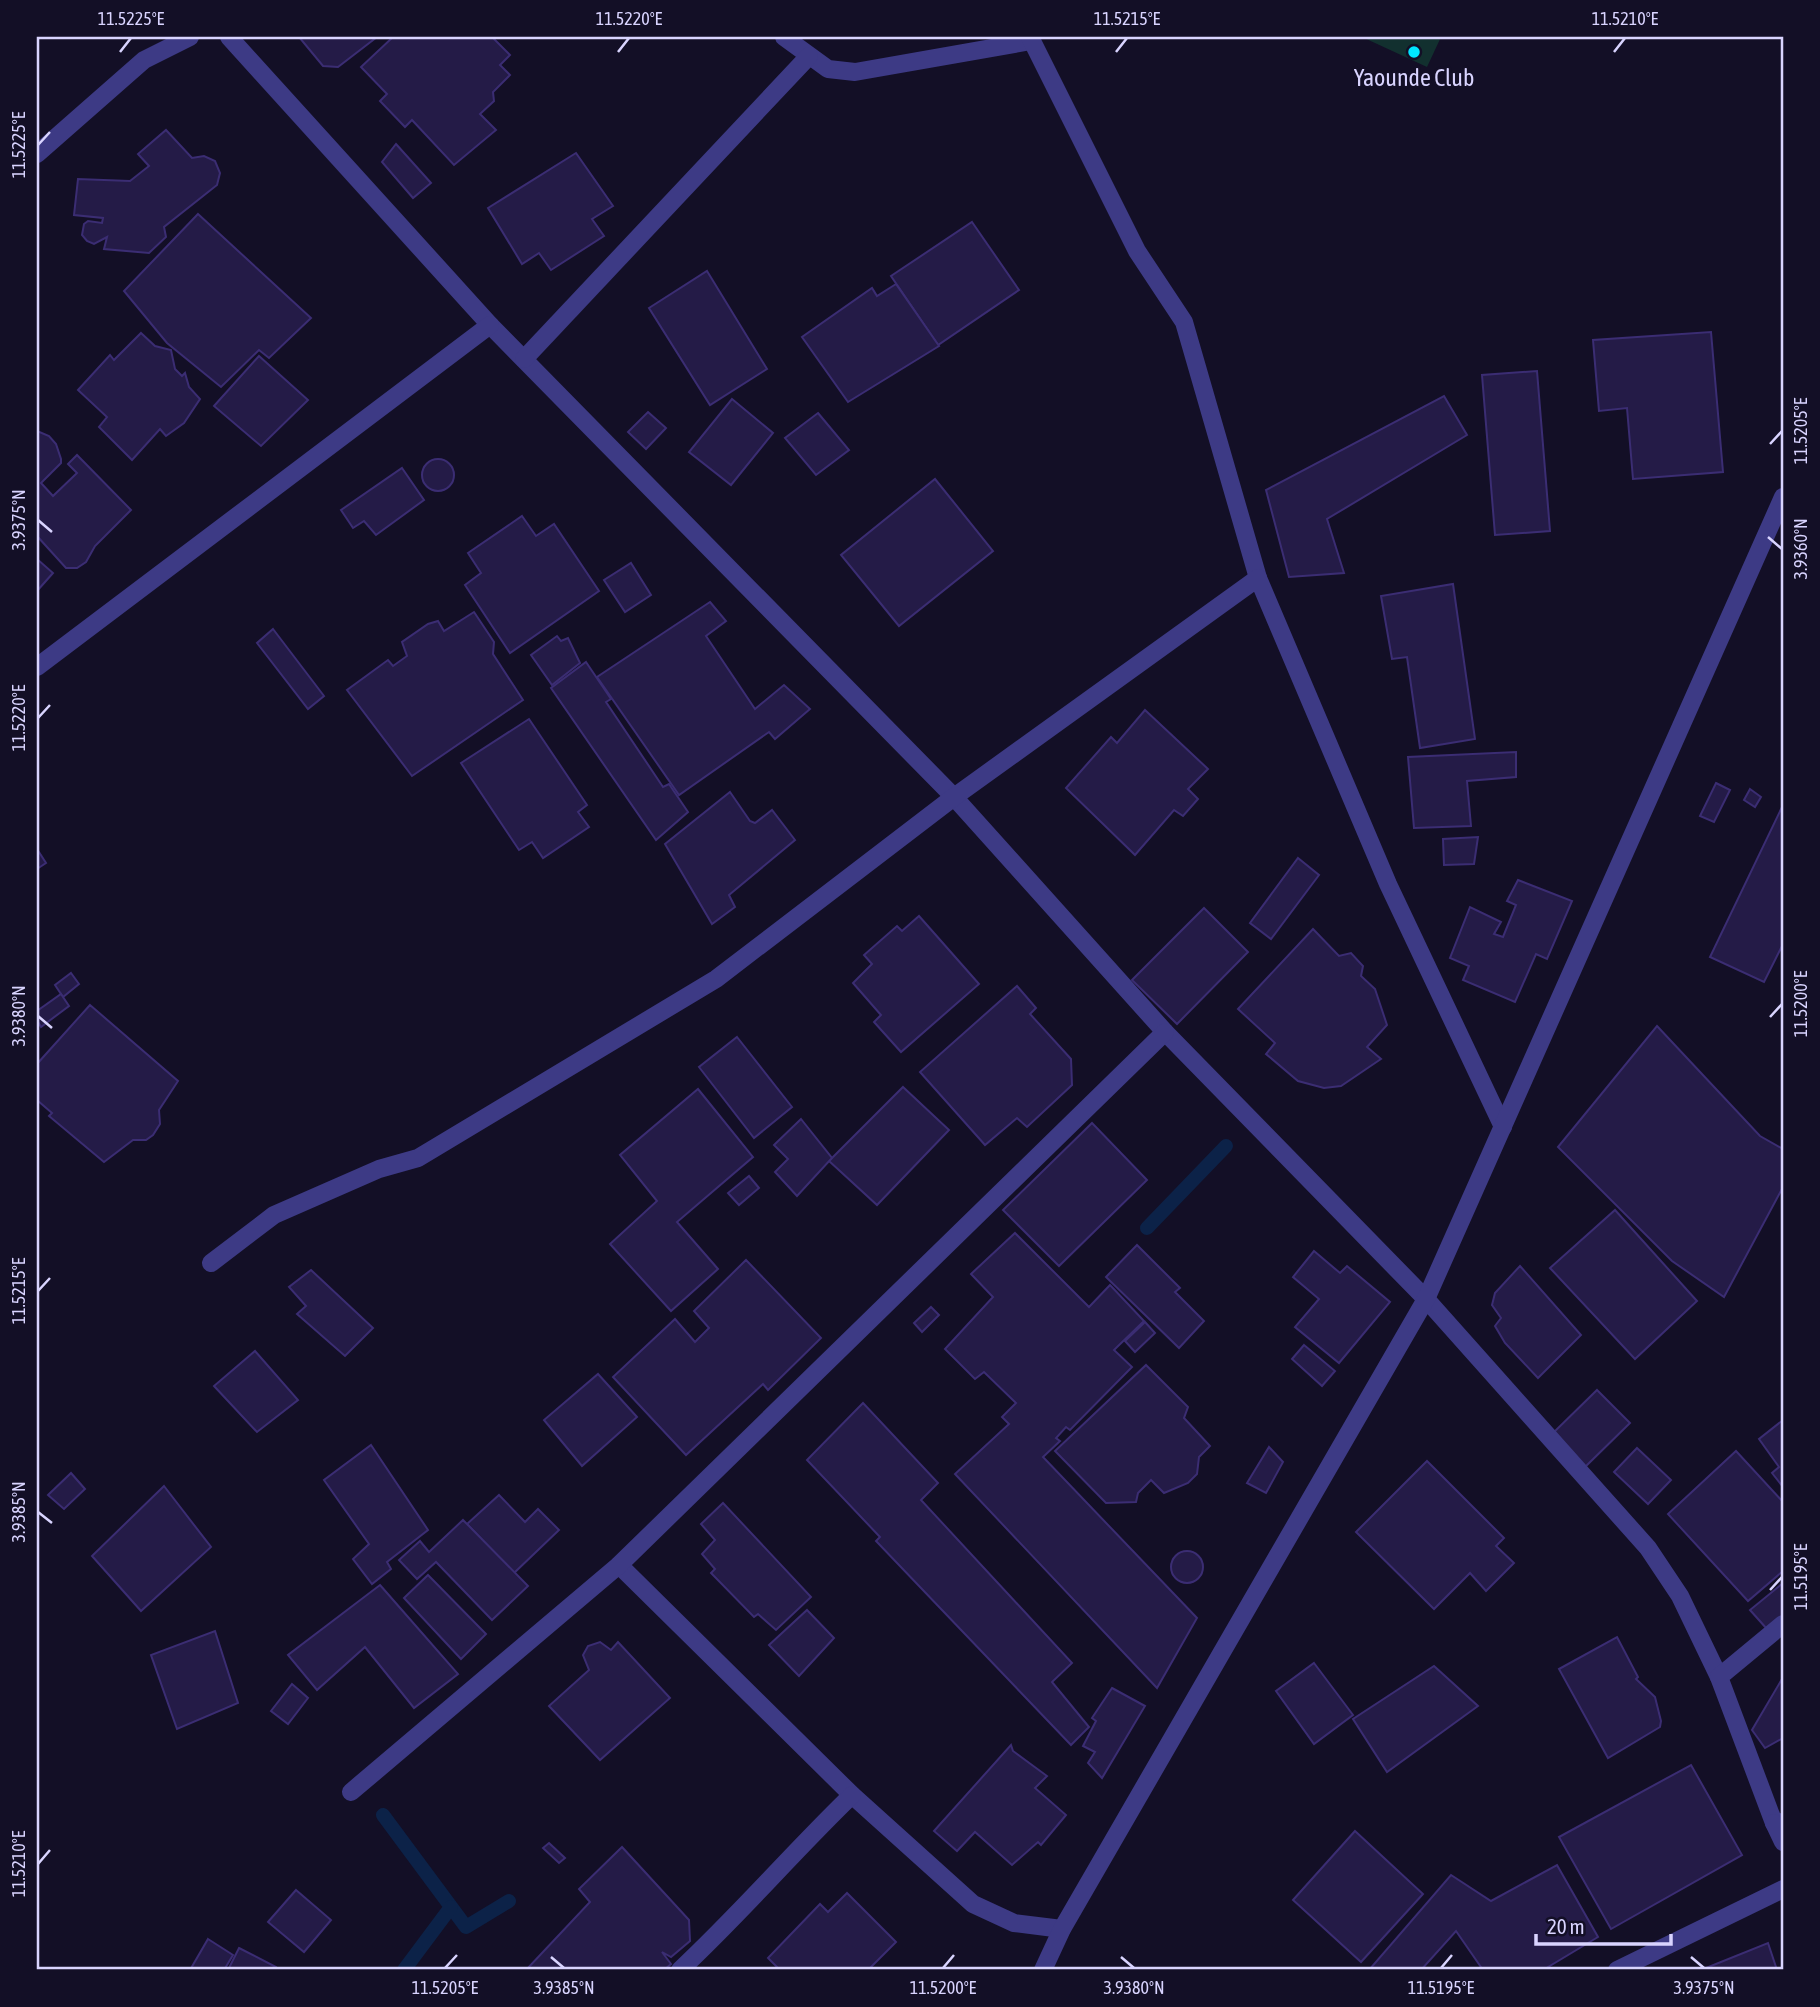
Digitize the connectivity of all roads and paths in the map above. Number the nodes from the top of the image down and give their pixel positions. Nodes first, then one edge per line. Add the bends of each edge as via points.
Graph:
1 (190, 37) edge
2 (229, 37) edge
3 (784, 37) edge
4 (1030, 39) edge
5 (809, 56) junction
6 (37, 154) edge
7 (490, 325) junction
8 (524, 359) junction
9 (1783, 496) edge
10 (1258, 578) junction
11 (37, 667) edge
12 (954, 797) junction
13 (1165, 1032) junction
14 (1503, 1127) junction
15 (211, 1263) dead end
16 (1426, 1299) junction
17 (619, 1564) junction
18 (1783, 1624) edge
19 (1718, 1676) junction
20 (351, 1791) dead end
21 (852, 1795) junction
22 (1779, 1822) edge
23 (1783, 1842) edge
24 (1783, 1889) edge
25 (1062, 1929) junction
26 (680, 1970) edge
27 (1043, 1970) edge
28 (1617, 1970) edge

1 - 6 street via 144,60
2 - 7 street
3 - 5 street
4 - 5 street via 855,72 828,69
4 - 10 street via 1137,251 1184,322
5 - 8 street
7 - 8 street
7 - 11 street
8 - 12 street
9 - 14 street
10 - 12 street
10 - 14 street via 1388,884
12 - 13 street
12 - 15 street via 716,979 418,1158 379,1169 274,1215
13 - 16 street
13 - 17 street
14 - 16 street
16 - 19 street via 1648,1548 1680,1596
16 - 25 street
17 - 20 street
17 - 21 street
18 - 19 street
19 - 22 street
21 - 25 street via 973,1904 1014,1923
21 - 26 street
22 - 23 street
24 - 28 street
25 - 27 street

